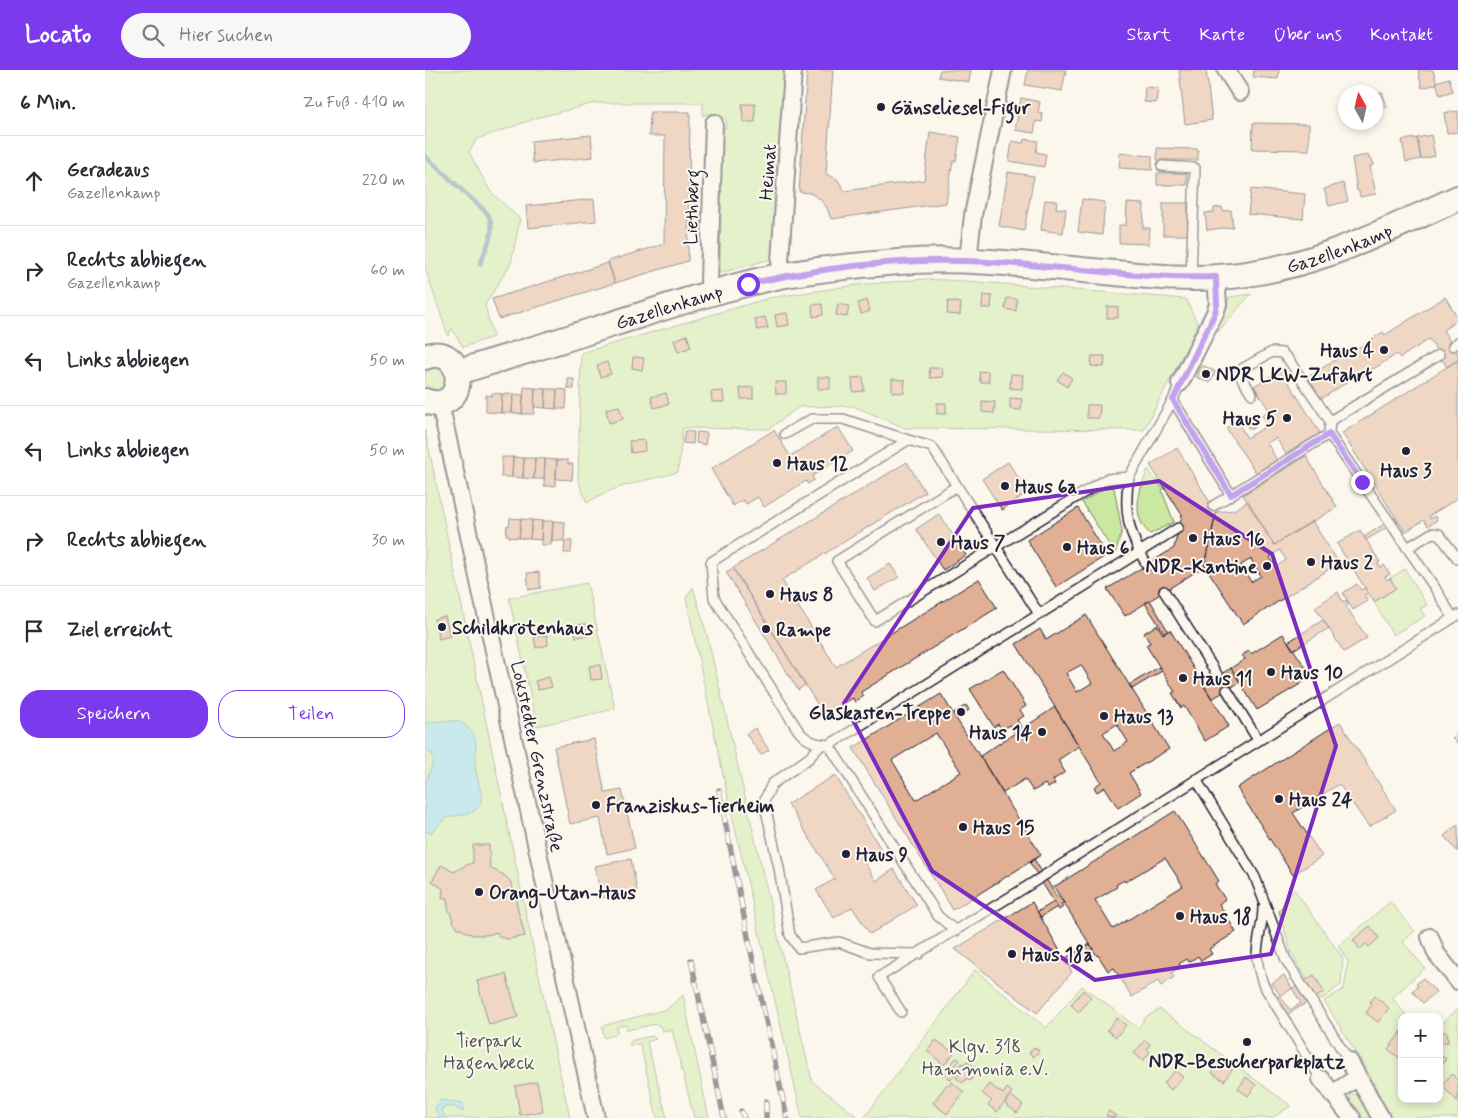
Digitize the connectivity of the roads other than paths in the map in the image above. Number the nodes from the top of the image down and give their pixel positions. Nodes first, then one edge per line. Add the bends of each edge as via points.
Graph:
1 (793, 70) edge
2 (1003, 70) edge
3 (1226, 70) edge
4 (1240, 92) dead end
5 (714, 123) dead end
6 (1162, 166) dead end
7 (1458, 198) edge
8 (968, 261) junction
9 (782, 276) junction
10 (1216, 277) junction
11 (1191, 278) junction
12 (711, 293) junction
13 (426, 352) edge
14 (1439, 355) dead end
15 (458, 372) junction
16 (1180, 383) joint
17 (1253, 394) dead end
18 (1173, 400) junction
19 (433, 402) edge
20 (1330, 422) junction
21 (785, 434) dead end
22 (1329, 434) junction
23 (908, 440) junction
24 (1129, 477) junction
25 (957, 486) junction
26 (1231, 495) junction
27 (1213, 506) dead end
28 (1178, 528) dead end
29 (996, 547) junction
30 (1407, 548) junction
31 (1139, 552) junction
32 (1458, 559) edge
33 (1147, 564) dead end
34 (1164, 591) dead end
35 (1039, 614) junction
36 (1455, 616) edge
37 (1218, 676) dead end
38 (1227, 690) dead end
39 (1259, 740) junction
40 (825, 744) junction
41 (1196, 779) junction
42 (1263, 900) junction
43 (956, 931) junction
44 (1430, 938) dead end
45 (919, 954) junction
46 (1458, 981) edge
47 (901, 1012) dead end
48 (1349, 1061) joint
49 (1358, 1077) junction
50 (1321, 1079) joint
51 (1332, 1094) junction
52 (596, 1118) edge
53 (1351, 1118) edge
54 (1381, 1118) edge

1 - 9 street, Heimat via 780,261
2 - 8 street via 973,216
3 - 4 street
5 - 12 street, Liethberg
6 - 11 lane via 1195,168
7 - 10 street, Gazellenkamp via 1347,248 1307,262 1257,273
8 - 9 street, Gazellenkamp via 897,262
8 - 11 street, Gazellenkamp
9 - 12 street, Gazellenkamp
10 - 11 street, Gazellenkamp
10 - 16 street via 1215,313
12 - 15 street, Gazellenkamp
13 - 15 street via 446,358
14 - 20 lane
15 - 19 street via 459,382 449,399
16 - 18 lane
17 - 20 lane via 1241,377 1242,369 1272,352 1281,353
18 - 24 lane
18 - 26 lane
19 - 52 street, Lokstedter Grenzstraße
20 - 22 lane
21 - 23 lane via 812,419 843,419
22 - 26 lane
22 - 30 lane
23 - 25 lane via 932,447
23 - 40 lane via 711,562 714,598 801,735 811,742
24 - 29 lane via 1107,479
24 - 31 lane via 1127,517
25 - 29 lane
25 - 29 lane via 837,560 875,621
26 - 27 lane
28 - 31 lane
29 - 35 lane
30 - 32 lane via 1432,533 1439,534
30 - 36 lane
31 - 33 lane
31 - 35 lane
34 - 37 lane
35 - 40 lane
36 - 39 lane
38 - 39 lane
39 - 41 lane
40 - 43 lane via 938,916
40 - 45 lane via 772,784 764,801 790,935 799,948 839,942 870,953
41 - 42 lane via 1255,877
41 - 43 lane
42 - 48 lane via 1286,960
42 - 50 lane via 1257,954 1263,984
43 - 45 lane
44 - 46 street via 1436,953
45 - 47 lane via 879,977
48 - 49 street
49 - 51 street
49 - 54 street
50 - 51 street
51 - 53 street

